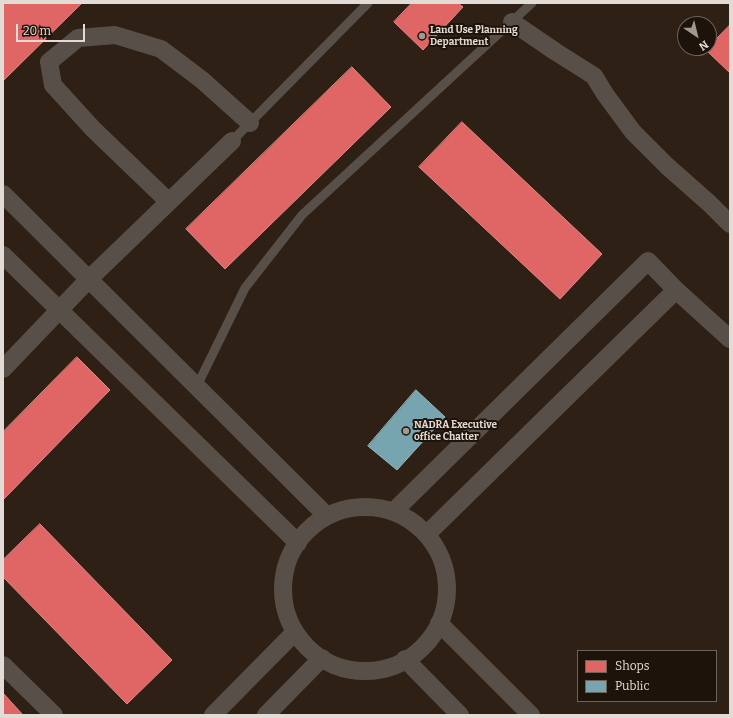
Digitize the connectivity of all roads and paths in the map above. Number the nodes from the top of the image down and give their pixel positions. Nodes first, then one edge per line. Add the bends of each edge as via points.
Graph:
1 (368, 3) edge
2 (532, 3) edge
3 (512, 22) junction
4 (250, 123) junction
5 (232, 141) joint
6 (3, 194) edge
7 (169, 202) junction
8 (730, 224) edge
9 (3, 255) edge
10 (89, 279) junction
11 (676, 290) junction
12 (60, 311) junction
13 (730, 339) edge
14 (3, 369) edge
15 (196, 386) junction
16 (393, 512) junction
17 (326, 516) junction
18 (427, 534) junction
19 (298, 543) junction
20 (439, 623) junction
21 (295, 632) junction
22 (322, 658) junction
23 (405, 660) junction
24 (3, 665) edge
25 (54, 715) edge
26 (214, 715) edge
27 (266, 715) edge
28 (460, 715) edge
29 (531, 715) edge

1 - 4 lane
2 - 3 lane
3 - 8 street via 594,76 633,132
3 - 15 lane via 302,215 245,288
4 - 5 lane
4 - 7 street via 202,80 161,49 115,35 78,38 49,62 53,85 93,129
5 - 7 street
6 - 10 street
7 - 10 street
9 - 12 street
10 - 12 street
10 - 15 street
11 - 13 street
11 - 16 street via 648,261
11 - 18 street
12 - 14 street
12 - 19 street
15 - 17 street
16 - 17 street via 380,508 353,507
16 - 18 street via 406,517
17 - 19 street via 305,532
18 - 20 street via 441,557 447,584 444,611
19 - 21 street via 290,554 283,581 285,607
20 - 23 street via 414,655
20 - 29 street
21 - 22 street
21 - 26 street
22 - 23 street via 336,666 363,671 389,667
22 - 27 street
23 - 28 street
24 - 25 street

